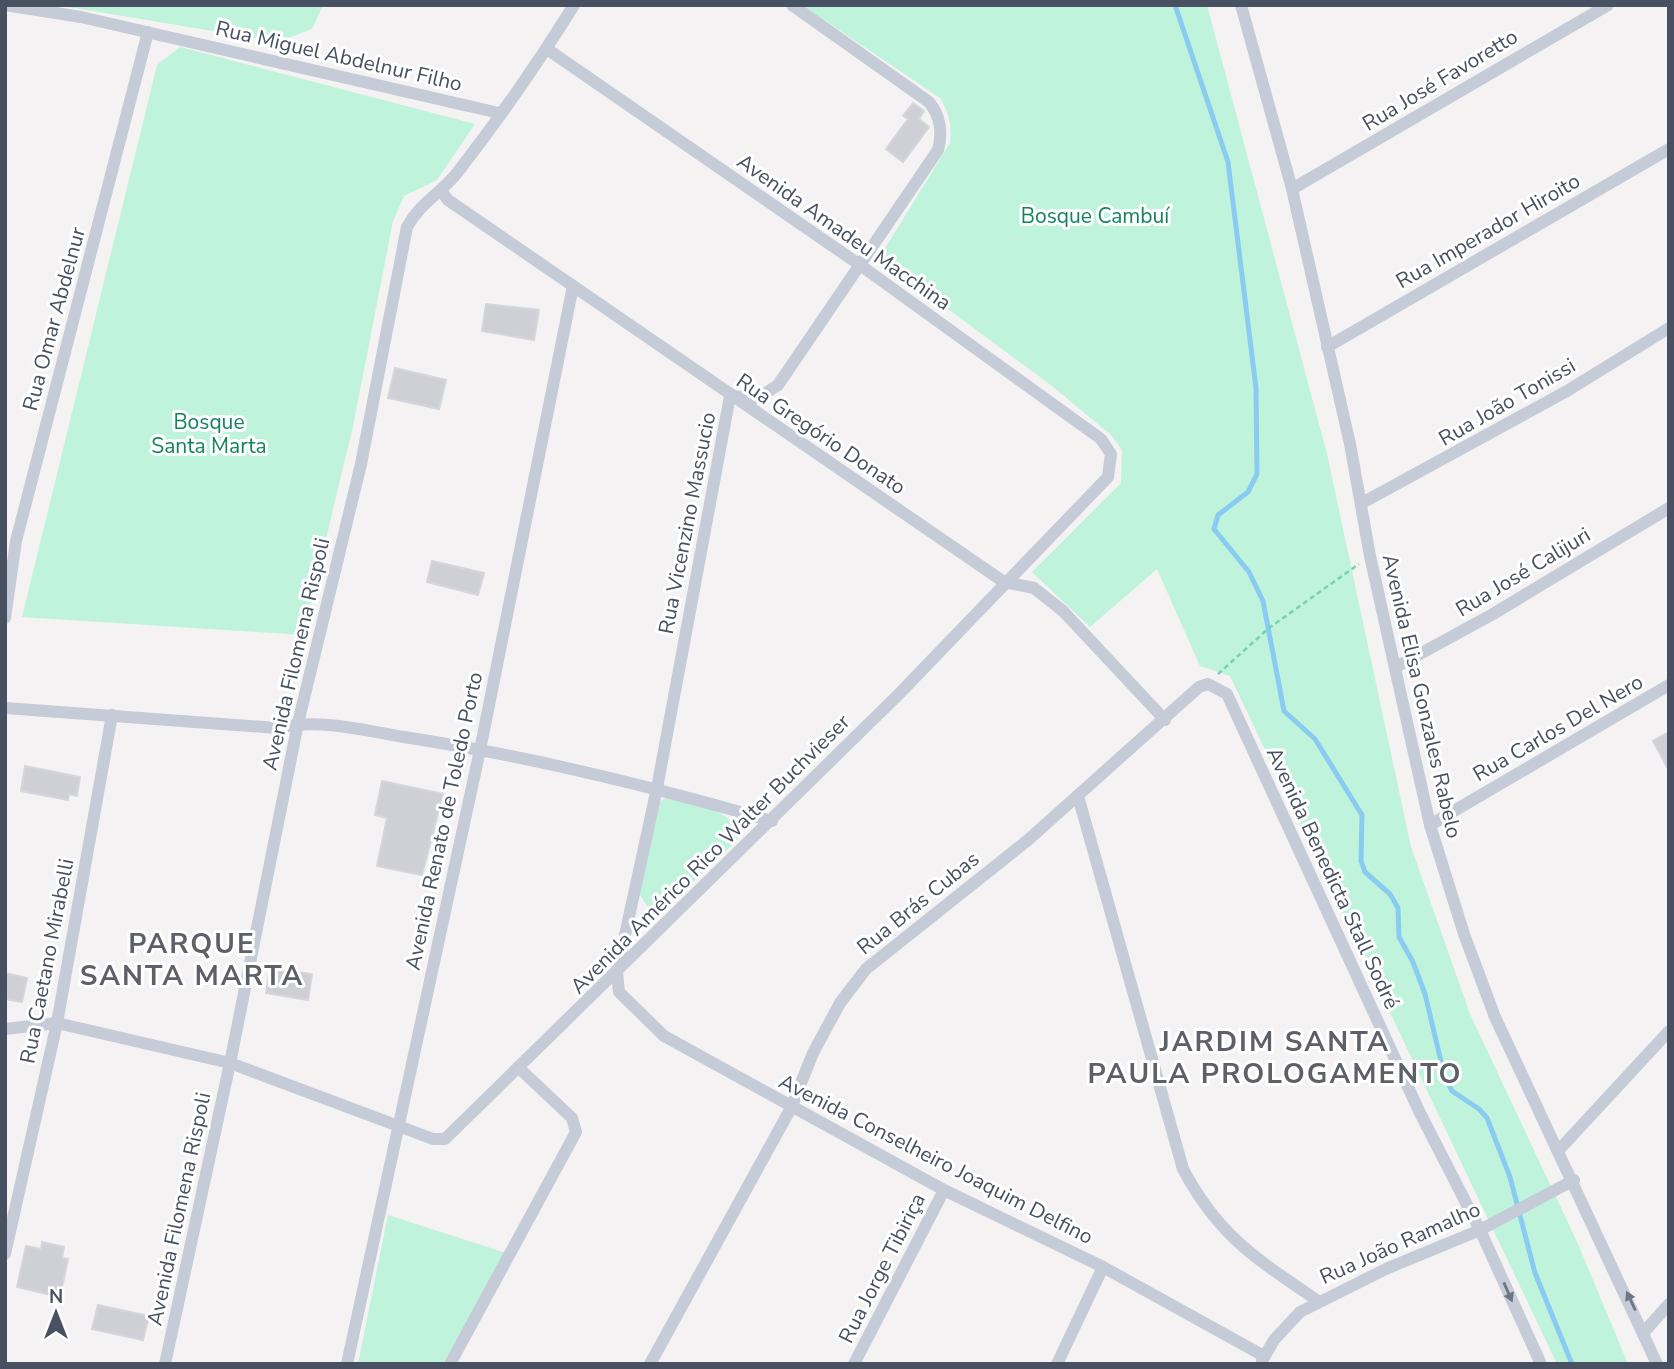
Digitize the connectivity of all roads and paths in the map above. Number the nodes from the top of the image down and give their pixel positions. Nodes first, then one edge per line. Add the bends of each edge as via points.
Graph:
1 (5, 5) edge
2 (574, 5) edge
3 (792, 5) edge
4 (1241, 5) edge
5 (1608, 5) edge
6 (148, 32) junction
7 (547, 49) junction
8 (499, 113) junction
9 (1669, 149) edge
10 (1292, 189) junction
11 (441, 191) junction
12 (860, 265) junction
13 (573, 286) junction
14 (1669, 328) edge
15 (1327, 346) junction
16 (730, 396) junction
17 (1111, 454) joint
18 (1362, 503) junction
19 (1669, 508) edge
20 (10, 540) edge
21 (1370, 556) junction
22 (1004, 582) junction
23 (5, 618) edge
24 (1396, 667) junction
25 (1208, 684) junction
26 (1669, 685) edge
27 (5, 708) edge
28 (112, 715) junction
29 (1165, 720) junction
30 (298, 723) junction
31 (480, 750) junction
32 (657, 788) junction
33 (1078, 796) junction
34 (772, 821) junction
35 (1430, 825) junction
36 (617, 972) junction
37 (57, 1023) junction
38 (5, 1029) edge
39 (1669, 1031) edge
40 (230, 1063) junction
41 (520, 1069) junction
42 (790, 1108) junction
43 (398, 1125) junction
44 (1558, 1151) junction
45 (1574, 1180) junction
46 (944, 1190) junction
47 (1480, 1230) junction
48 (5, 1254) edge
49 (1103, 1267) junction
50 (1318, 1301) junction
51 (1669, 1304) edge
52 (1644, 1331) junction
53 (1262, 1360) edge
54 (454, 1363) edge
55 (165, 1364) edge
56 (348, 1364) edge
57 (650, 1364) edge
58 (854, 1364) edge
59 (1057, 1364) edge
60 (1541, 1364) edge
61 (1657, 1364) edge

1 - 6 street, Rua Miguel Abdelnur Filho
2 - 7 street, Avenida Filomena Rispoli
3 - 12 street, Rua Vicenzino Massucio via 921,96 933,107 939,124 938,150
4 - 10 street, Avenida Elisa Gonzales Rabelo
5 - 10 street, Rua José Favoretto
6 - 8 street, Rua Miguel Abdelnur Filho
6 - 20 street, Rua Omar Abdelnur
7 - 8 street, Avenida Filomena Rispoli
7 - 12 street, Avenida Amadeu Macchina
8 - 11 street, Avenida Filomena Rispoli
9 - 15 street, Rua Imperador Hiroito
10 - 15 street, Avenida Elisa Gonzales Rabelo
11 - 13 street, Rua Gregório Donato
11 - 30 street, Avenida Filomena Rispoli via 425,201 407,227 361,464
12 - 16 street, Rua Vicenzino Massucio via 778,385 758,398
12 - 17 street, Avenida Amadeu Macchina via 1101,439
13 - 16 street, Rua Gregório Donato
13 - 31 street, Avenida Renato de Toledo Porto
14 - 18 street, Rua João Tonissi via 1555,398
15 - 18 street, Avenida Elisa Gonzales Rabelo
16 - 22 street, Rua Gregório Donato
16 - 32 street, Rua Vicenzino Massucio
17 - 22 street, Avenida Américo Rico Walter Buchvieser via 1102,485
18 - 21 street, Avenida Elisa Gonzales Rabelo
19 - 24 street, Rua José Calijuri
20 - 23 street, Rua Omar Abdelnur
21 - 24 street, Avenida Elisa Gonzales Rabelo
21 - 25 path via 1269,628
22 - 29 street, Rua Gregório Donato via 1034,589 1062,611
22 - 34 street, Avenida Américo Rico Walter Buchvieser
24 - 35 street, Avenida Elisa Gonzales Rabelo
25 - 29 street, Rua Brás Cubas
25 - 47 street, Avenida Benedicta Stall Sodré via 1227,694 1420,1113
26 - 35 street, Rua Carlos Del Nero
27 - 28 street
28 - 30 street via 277,728
28 - 37 street, Rua Caetano Mirabelli
29 - 33 street, Rua Brás Cubas
30 - 31 street
30 - 40 street, Avenida Filomena Rispoli
31 - 32 street
31 - 43 street, Avenida Renato de Toledo Porto
32 - 34 street
32 - 36 street, Rua Vicenzino Massucio
33 - 42 street, Rua Brás Cubas via 866,968 840,1003
33 - 50 street via 1183,1168 1212,1217 1236,1243
34 - 36 street, Avenida Américo Rico Walter Buchvieser
35 - 44 street, Avenida Elisa Gonzales Rabelo via 1495,1017
36 - 41 street, Avenida Américo Rico Walter Buchvieser
36 - 42 street, Avenida Conselheiro Joaquim Delfino via 619,992 664,1036
37 - 38 street
37 - 40 street
37 - 48 street, Rua Caetano Mirabelli
39 - 44 street
40 - 43 street
40 - 55 street, Avenida Filomena Rispoli
41 - 43 street, Avenida Américo Rico Walter Buchvieser via 445,1139
41 - 54 street via 572,1118 576,1132
42 - 46 street, Avenida Conselheiro Joaquim Delfino
42 - 57 street, Rua Brás Cubas
43 - 56 street, Avenida Renato de Toledo Porto
44 - 45 street, Avenida Elisa Gonzales Rabelo
45 - 47 street, Rua João Ramalho
52 -> 45 street, Avenida Elisa Gonzales Rabelo
46 - 49 street, Avenida Conselheiro Joaquim Delfino
46 - 58 street, Rua Jorge Tibiriça
47 - 50 street, Rua João Ramalho
47 -> 60 street, Avenida Benedicta Stall Sodré
49 - 53 street, Avenida Conselheiro Joaquim Delfino
49 - 59 street
50 - 53 street, Rua João Ramalho via 1300,1311
51 - 52 street
52 - 61 street, Avenida Elisa Gonzales Rabelo

